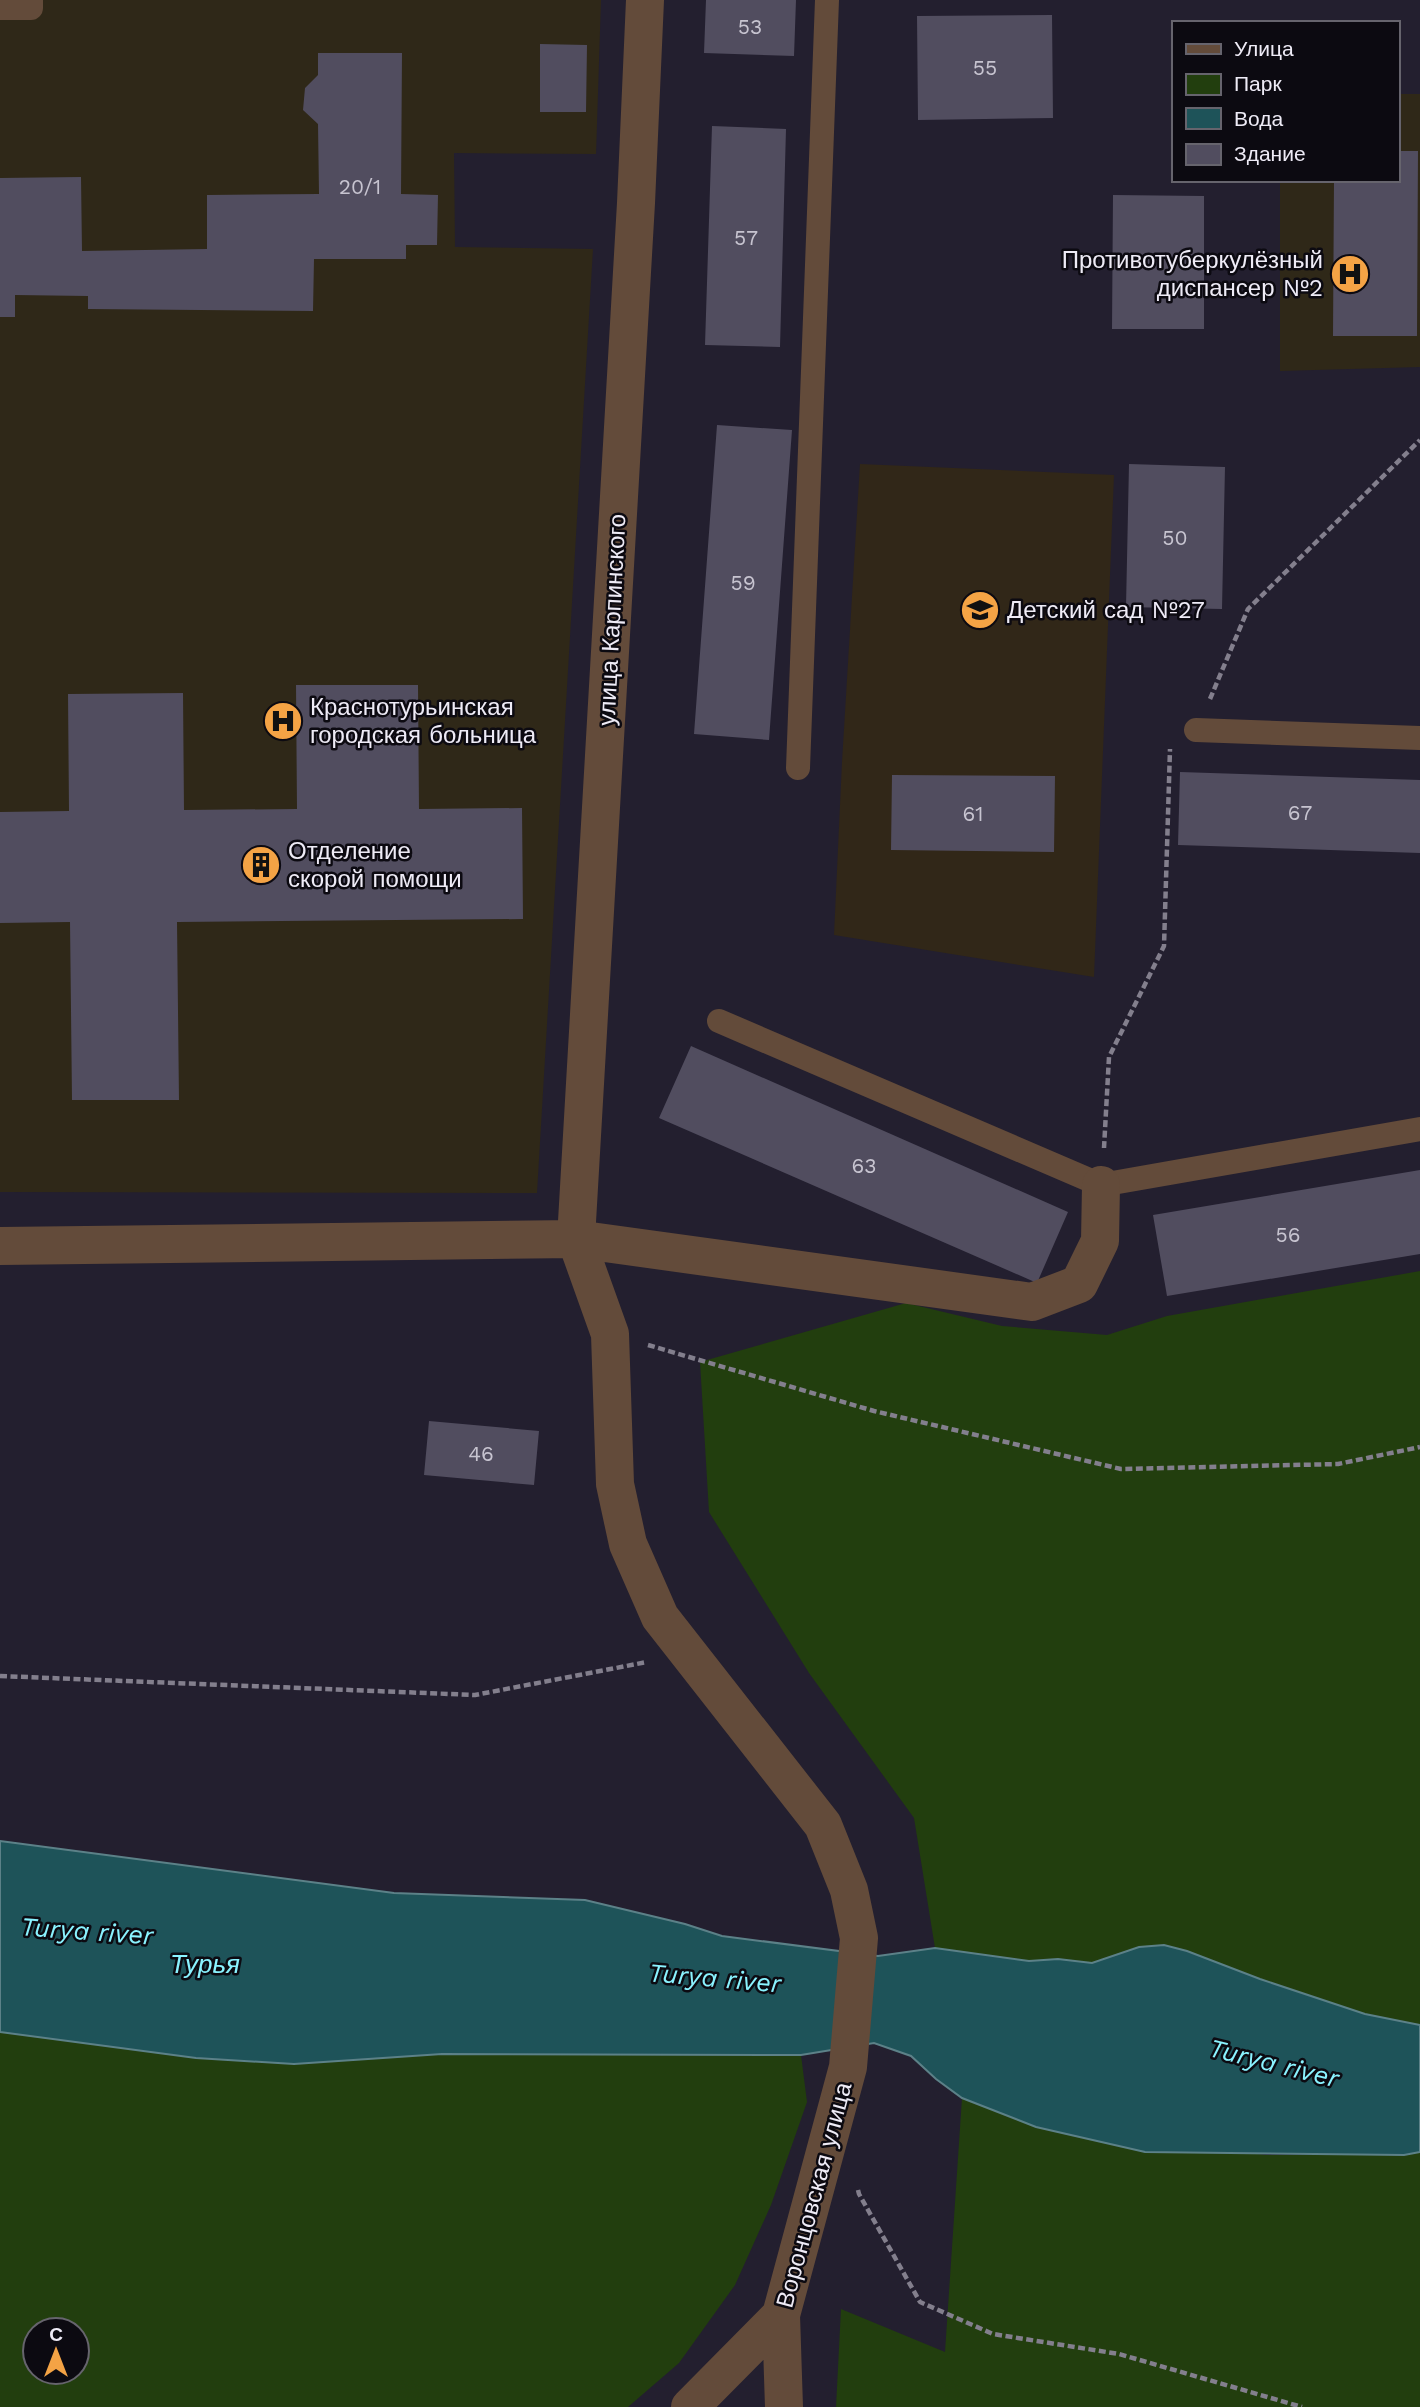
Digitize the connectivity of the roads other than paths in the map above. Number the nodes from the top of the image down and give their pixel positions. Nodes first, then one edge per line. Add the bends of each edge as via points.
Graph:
1 (31, 0) edge
2 (645, 0) edge
3 (827, 0) edge
4 (0, 8) edge
5 (1196, 730) road end
6 (1420, 738) edge
7 (798, 768) dead end
8 (719, 1021) dead end
9 (1420, 1129) edge
10 (1101, 1185) junction
11 (576, 1239) junction
12 (0, 1246) edge
13 (781, 2315) junction
14 (690, 2407) edge
15 (783, 2407) edge

1 - 4 lane via 31,8
2 - 11 street, улица Карпинского
3 - 7 lane
5 - 6 lane
8 - 10 lane
9 - 10 lane
10 - 11 street via 1100,1241 1080,1284 1032,1301
11 - 12 street
11 - 13 street, Воронцовская улица via 610,1334 615,1484 628,1544 660,1617 823,1825 849,1890 859,1938 848,2067
13 - 14 street
13 - 15 street, Воронцовская улица

